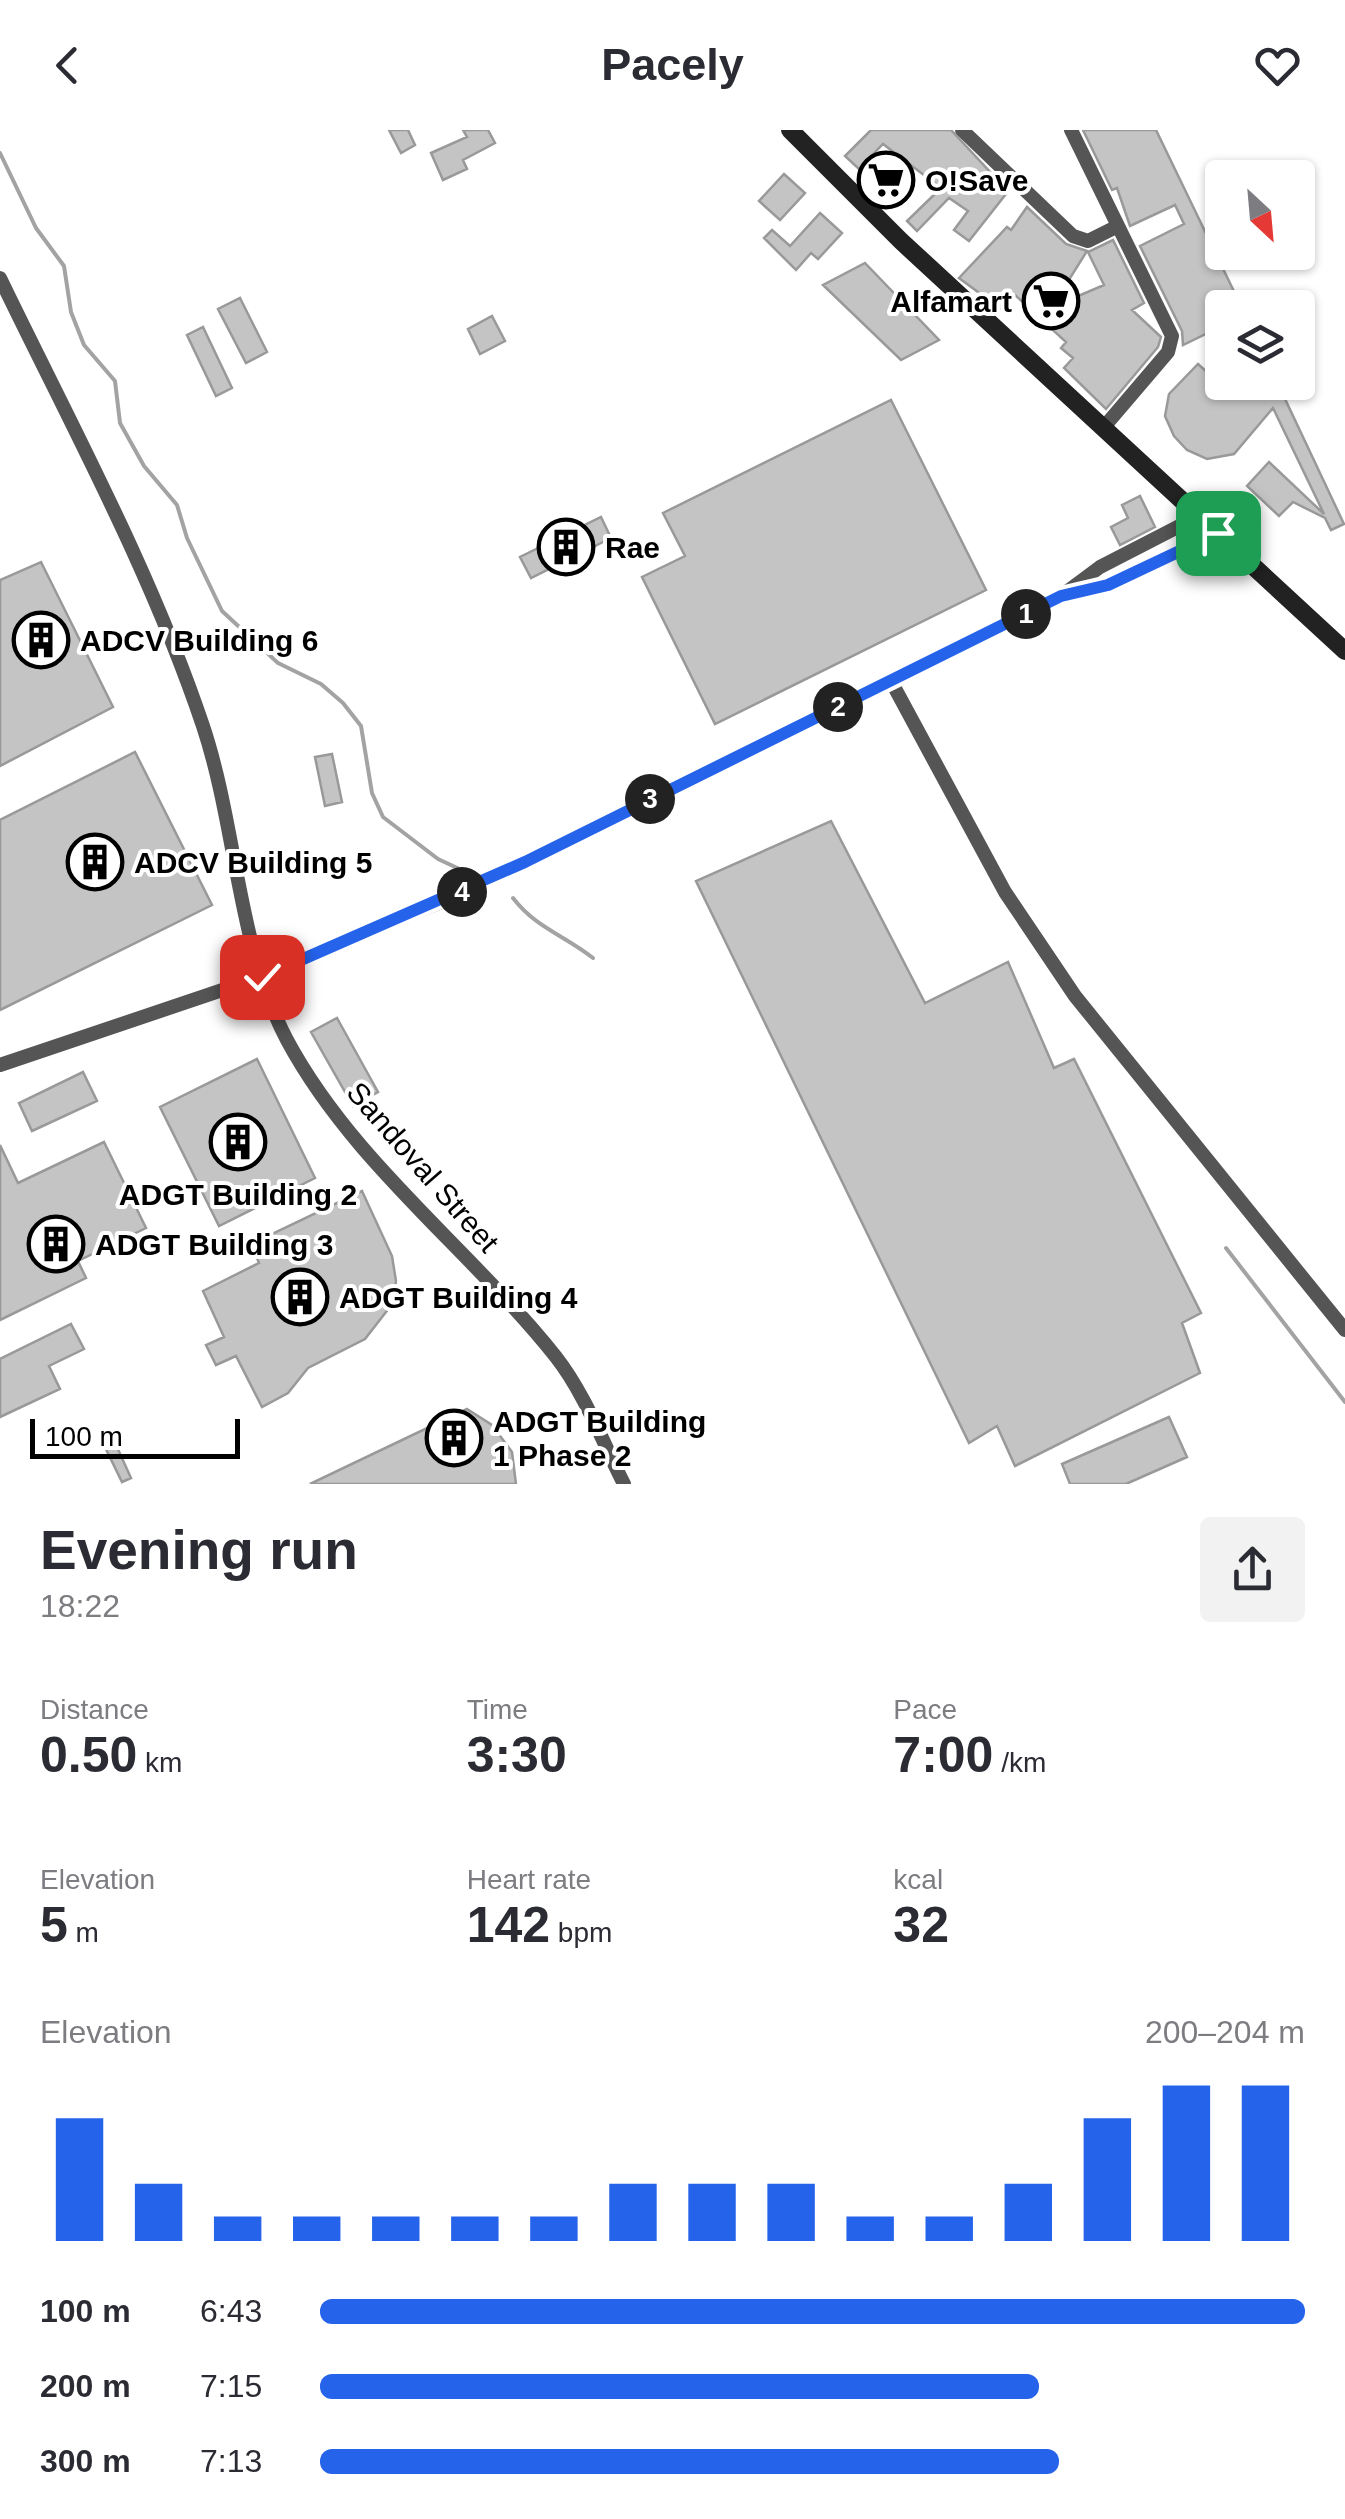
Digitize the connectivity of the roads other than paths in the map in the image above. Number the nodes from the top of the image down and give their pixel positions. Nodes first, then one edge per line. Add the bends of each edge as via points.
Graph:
1 (790, 130) edge
2 (962, 130) edge
3 (1071, 130) edge
4 (1118, 226) junction
5 (0, 278) edge
6 (1104, 427) junction
7 (1199, 516) junction
8 (1218, 533) junction
9 (1061, 596) junction
10 (1345, 651) edge
11 (891, 682) junction
12 (262, 977) junction
13 (0, 1065) edge
14 (1345, 1330) edge
15 (624, 1484) edge

1 - 6 main road
2 - 4 street via 1082,241
3 - 4 street
4 - 6 street via 1172,344
5 - 12 street, Sandoval Street via 183,669 217,774
6 - 7 main road
7 - 8 main road
7 - 9 street via 1100,567
8 - 9 street via 1108,585
8 - 10 main road
9 - 11 street
11 - 12 street via 458,894
11 - 14 street via 1005,892 1075,996
12 - 13 street
12 - 15 street, Sandoval Street via 310,1080 372,1159 557,1359

